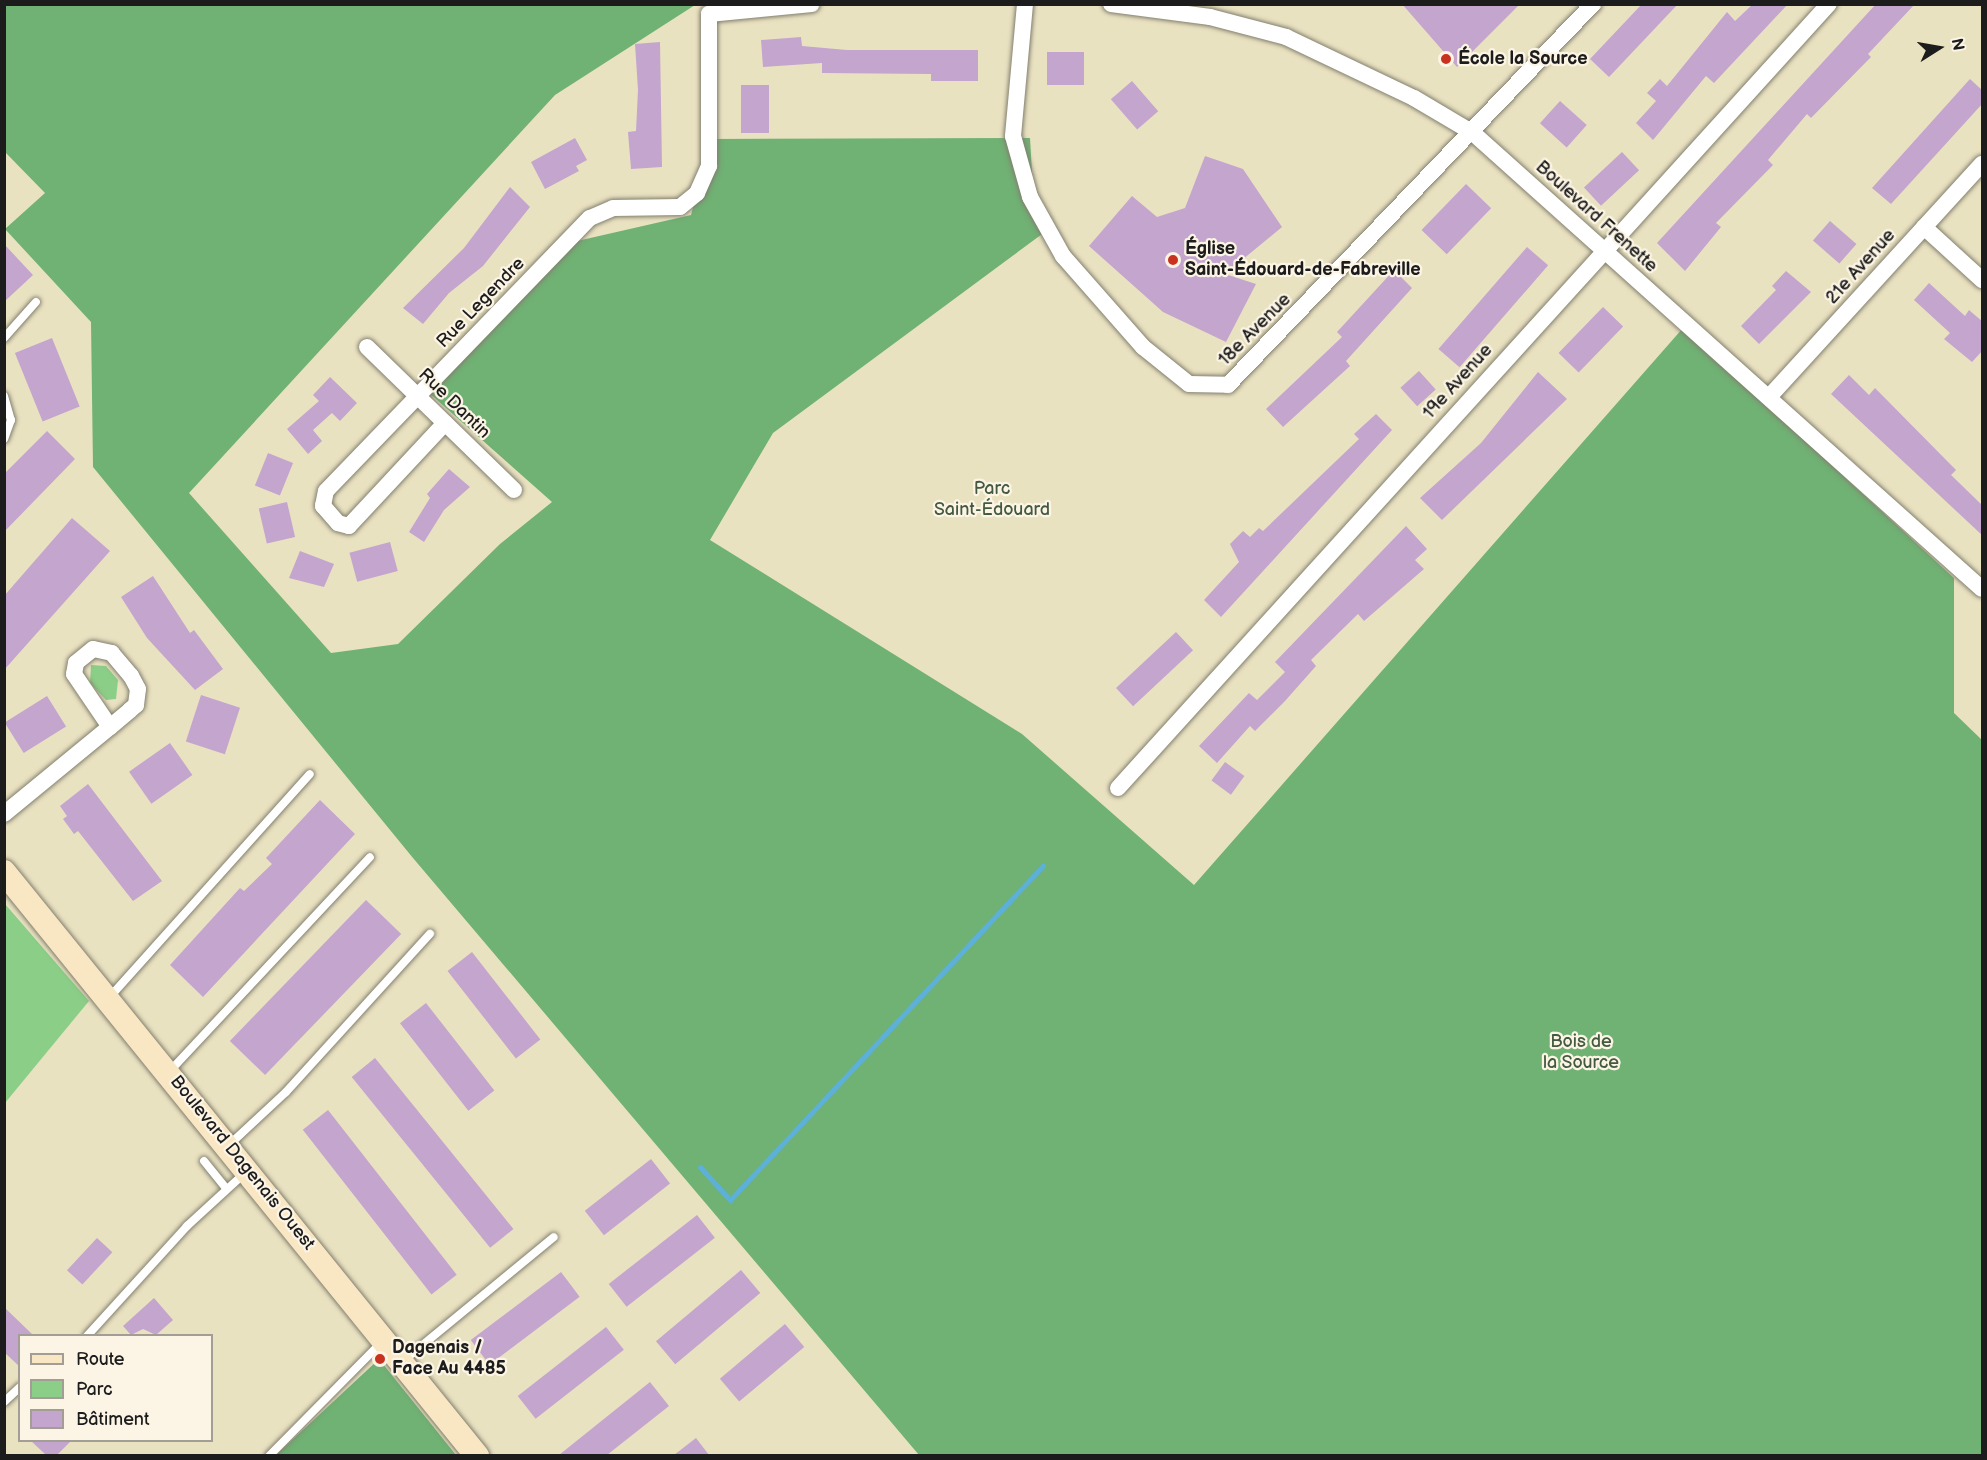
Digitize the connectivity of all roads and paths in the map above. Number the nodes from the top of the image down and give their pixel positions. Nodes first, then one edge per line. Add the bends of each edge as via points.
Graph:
1 (812, 4) edge
2 (1024, 4) edge
3 (1111, 4) edge
4 (1593, 4) edge
5 (1829, 4) edge
6 (1473, 133) junction
7 (1983, 164) edge
8 (1924, 227) junction
9 (1603, 251) junction
10 (1983, 280) edge
11 (36, 302) dead end
12 (4, 338) edge
13 (367, 347) dead end
14 (4, 396) edge
15 (418, 396) junction
16 (1769, 397) junction
17 (446, 423) junction
18 (4, 439) edge
19 (514, 490) dead end
20 (1983, 589) edge
21 (110, 727) junction
22 (310, 774) dead end
23 (1118, 788) dead end
24 (4, 814) edge
25 (370, 857) dead end
26 (4, 872) edge
27 (430, 934) dead end
28 (108, 999) junction
29 (168, 1072) junction
30 (229, 1145) junction
31 (204, 1161) dead end
32 (249, 1169) junction
33 (227, 1189) junction
34 (554, 1237) dead end
35 (88, 1334) edge
36 (384, 1340) junction
37 (402, 1362) junction
38 (18, 1389) edge
39 (4, 1402) edge
40 (269, 1455) edge
41 (477, 1455) edge

1 - 15 street, Rue Legendre via 709,14 709,166 697,193 680,207 613,208 590,218
2 - 6 street, 18e Avenue via 1013,136 1030,197 1063,256 1143,347 1189,384 1228,385
3 - 6 street, Boulevard Frenette via 1210,17 1286,37 1414,98
4 - 6 street, 18e Avenue
5 - 9 street, 19e Avenue
6 - 9 street, Boulevard Frenette
7 - 8 street, 21e Avenue
8 - 10 street
8 - 16 street, 21e Avenue
9 - 16 street, Boulevard Frenette
9 - 23 street, 19e Avenue
11 - 12 lane
13 - 15 street, Rue Dantin
14 - 18 lane via 11,420
15 - 17 street, Rue Dantin
15 - 17 street, Rue Legendre via 326,491 323,506 338,523 350,526
16 - 20 street, Boulevard Frenette
17 - 19 street, Rue Dantin
21 - 21 street via 136,705 138,689 112,653 93,649 76,663 74,674
21 - 24 street
22 - 28 lane
25 - 29 lane
26 - 28 main road, Boulevard Dagenais Ouest
27 - 30 lane via 286,1092
28 - 29 main road, Boulevard Dagenais Ouest
29 - 30 main road, Boulevard Dagenais Ouest
30 - 32 main road, Boulevard Dagenais Ouest
31 - 33 lane
32 - 33 lane
32 - 36 main road, Boulevard Dagenais Ouest
33 - 35 lane
34 - 37 lane
36 - 37 main road, Boulevard Dagenais Ouest
36 - 40 lane
37 - 41 main road, Boulevard Dagenais Ouest
38 - 39 lane

